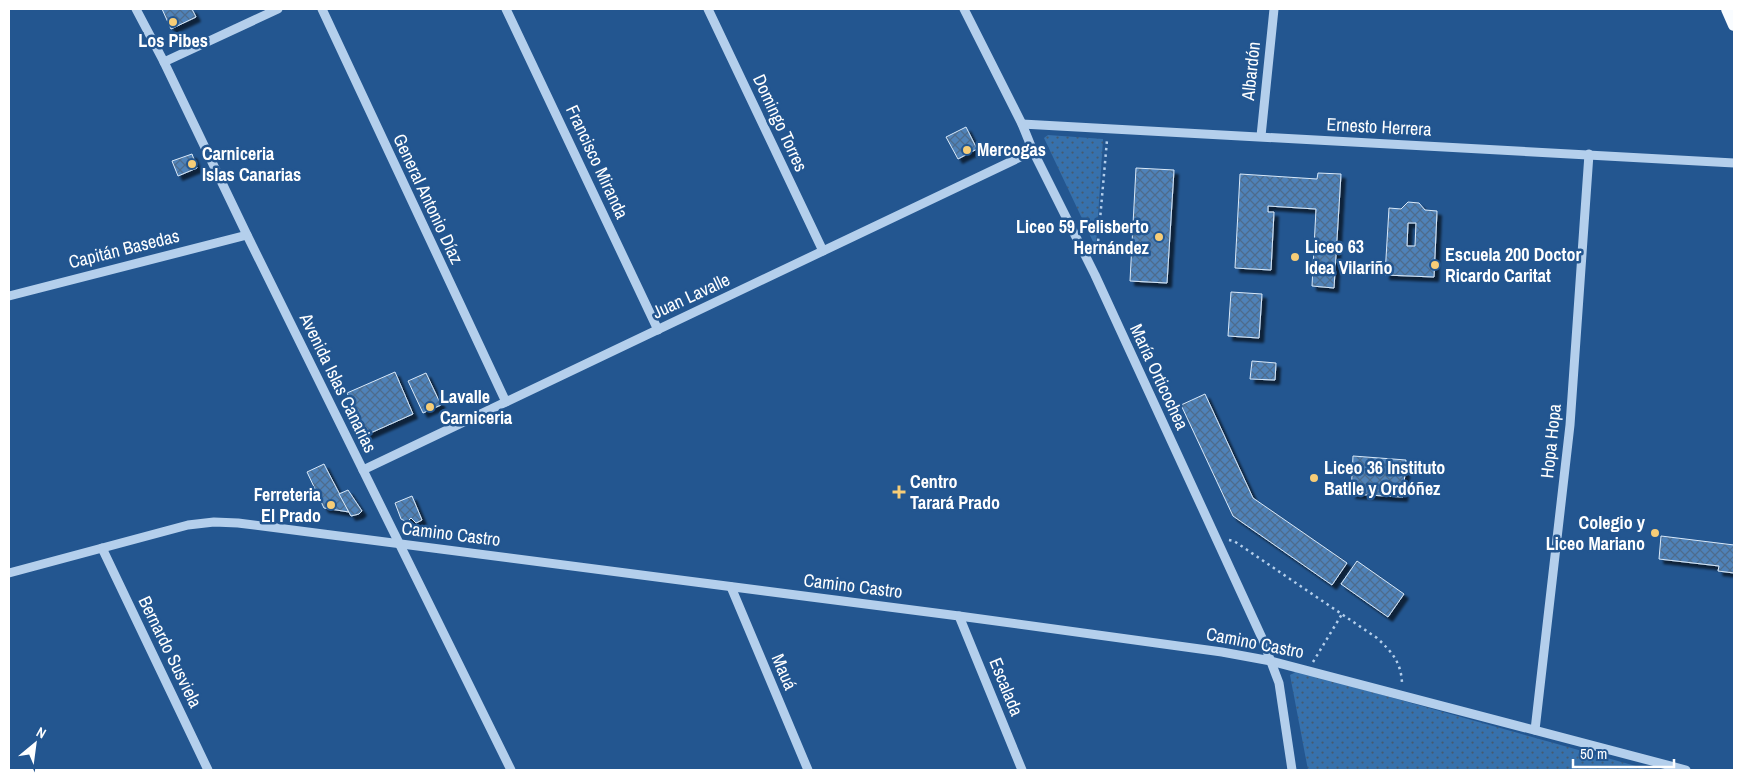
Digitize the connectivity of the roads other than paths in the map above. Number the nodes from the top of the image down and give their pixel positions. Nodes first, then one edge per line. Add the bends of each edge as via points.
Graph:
1 (136, 9) edge
2 (278, 9) edge
3 (322, 9) edge
4 (506, 9) edge
5 (708, 9) edge
6 (964, 9) edge
7 (1274, 9) edge
8 (1727, 9) edge
9 (1734, 25) edge
10 (164, 62) junction
11 (1022, 124) junction
12 (1261, 136) junction
13 (1033, 151) junction
14 (1589, 154) junction
15 (1734, 163) edge
16 (247, 235) junction
17 (823, 252) junction
18 (9, 296) edge
19 (658, 330) junction
20 (506, 402) junction
21 (363, 470) junction
22 (401, 544) junction
23 (102, 548) junction
24 (9, 574) edge
25 (731, 587) junction
26 (959, 616) junction
27 (1271, 660) junction
28 (1535, 730) junction
29 (1659, 767) edge
30 (208, 770) edge
31 (511, 770) edge
32 (808, 770) edge
33 (1022, 770) edge
34 (1292, 770) edge
35 (1686, 770) edge

1 - 10 street, Avenida Islas Canarias
2 - 10 street
3 - 20 street, General Antonio Díaz
4 - 19 street, Francisco Miranda
5 - 17 street, Domingo Torres
6 - 11 street, María Orticochea
7 - 12 street, Albardón
8 - 9 main road
10 - 16 street, Avenida Islas Canarias
11 - 12 street, Ernesto Herrera
11 - 13 street, María Orticochea
12 - 14 street, Ernesto Herrera
13 - 17 street, Juan Lavalle
13 - 27 street, María Orticochea via 1095,275
14 - 15 street, Ernesto Herrera
14 - 28 street, Hopa Hopa via 1570,425
16 - 18 street, Capitán Basedas
16 - 21 street, Avenida Islas Canarias
17 - 19 street, Juan Lavalle
19 - 20 street, Juan Lavalle
20 - 21 street, Juan Lavalle
21 - 22 street, Avenida Islas Canarias
22 - 23 street, Camino Castro via 214,522 188,525
22 - 25 street, Camino Castro
22 - 31 street, Avenida Islas Canarias
23 - 24 street, Camino Castro
23 - 30 street, Bernardo Susviela
25 - 26 street, Camino Castro
25 - 32 street, Mauá
26 - 27 street, Camino Castro
26 - 33 street, Escalada
27 - 28 street, Camino Castro
27 - 34 street, María Orticochea via 1279,683
28 - 29 street, Camino Castro
29 - 35 street, Camino Castro

